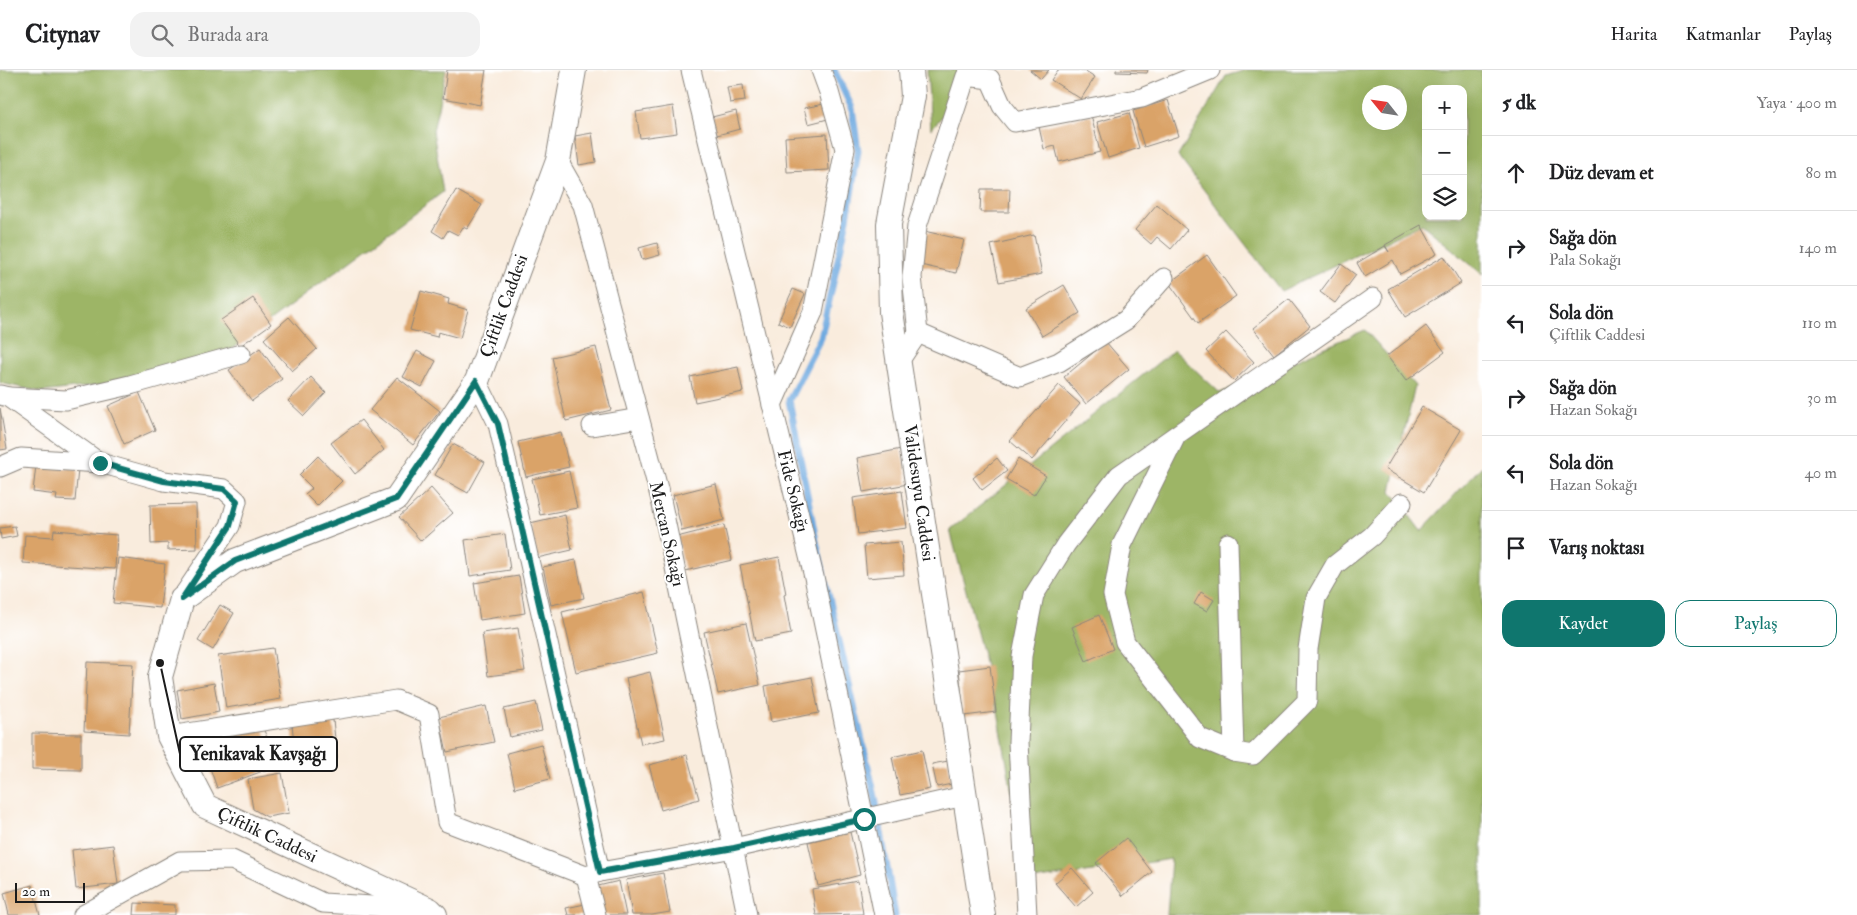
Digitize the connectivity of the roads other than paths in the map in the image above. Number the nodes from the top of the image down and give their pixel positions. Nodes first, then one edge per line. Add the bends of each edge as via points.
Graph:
1 (574, 70) edge
2 (691, 70) edge
3 (821, 70) edge
4 (911, 70) edge
5 (1210, 70) edge
6 (558, 161) junction
7 (1164, 278) dead end
8 (1374, 298) dead end
9 (918, 333) junction
10 (241, 354) dead end
11 (900, 360) junction
12 (476, 381) junction
13 (4, 396) edge
14 (772, 405) junction
15 (639, 418) junction
16 (592, 426) dead end
17 (1176, 437) junction
18 (100, 463) junction
19 (0, 467) edge
20 (1402, 503) dead end
21 (1228, 543) dead end
22 (182, 599) junction
23 (169, 736) junction
24 (1234, 752) junction
25 (964, 796) junction
26 (864, 819) junction
27 (734, 848) junction
28 (593, 874) junction
29 (432, 912) edge
30 (83, 915) edge
31 (596, 915) edge
32 (747, 915) edge
33 (884, 915) edge
34 (983, 915) edge
35 (1027, 915) edge

1 - 6 street, Çiftlik Caddesi
2 - 14 street, Fide Sokağı
3 - 14 street via 845,149 813,312
4 - 11 street, Validesuyu Caddesi via 914,96 889,224 892,312
5 - 9 street via 1142,98 1015,122 1002,106 990,79 966,76 917,226 912,277
6 - 12 street, Çiftlik Caddesi
6 - 15 street, Mercan Sokağı via 583,205
7 - 9 street via 1126,320 1059,362 1020,377
8 - 17 street
9 - 11 street
10 - 13 street via 66,400
11 - 25 street, Validesuyu Caddesi
12 - 22 street, Çiftlik Caddesi via 396,499 235,561
12 - 28 street via 498,424
13 - 18 street
14 - 26 street, Fide Sokağı via 814,576
15 - 16 street
15 - 27 street, Mercan Sokağı via 660,500
17 - 24 street via 1122,545 1113,595 1125,642 1200,738
17 - 35 street via 1119,475 1066,544 1034,595 1022,656 1018,742
18 - 19 street via 21,458
18 - 22 street via 164,481 224,489 237,501 230,526
20 - 24 street via 1372,536 1335,565 1316,598 1308,650 1307,701 1253,755
21 - 24 street
22 - 23 street, Çiftlik Caddesi via 160,678
23 - 28 street via 396,700 429,714 447,822
23 - 29 street, Çiftlik Caddesi via 205,806
25 - 26 street
25 - 34 street, Validesuyu Caddesi
26 - 27 street
26 - 33 street, Fide Sokağı
27 - 28 street
27 - 32 street, Mercan Sokağı
28 - 31 street
29 - 30 street via 323,903 232,860 180,861

